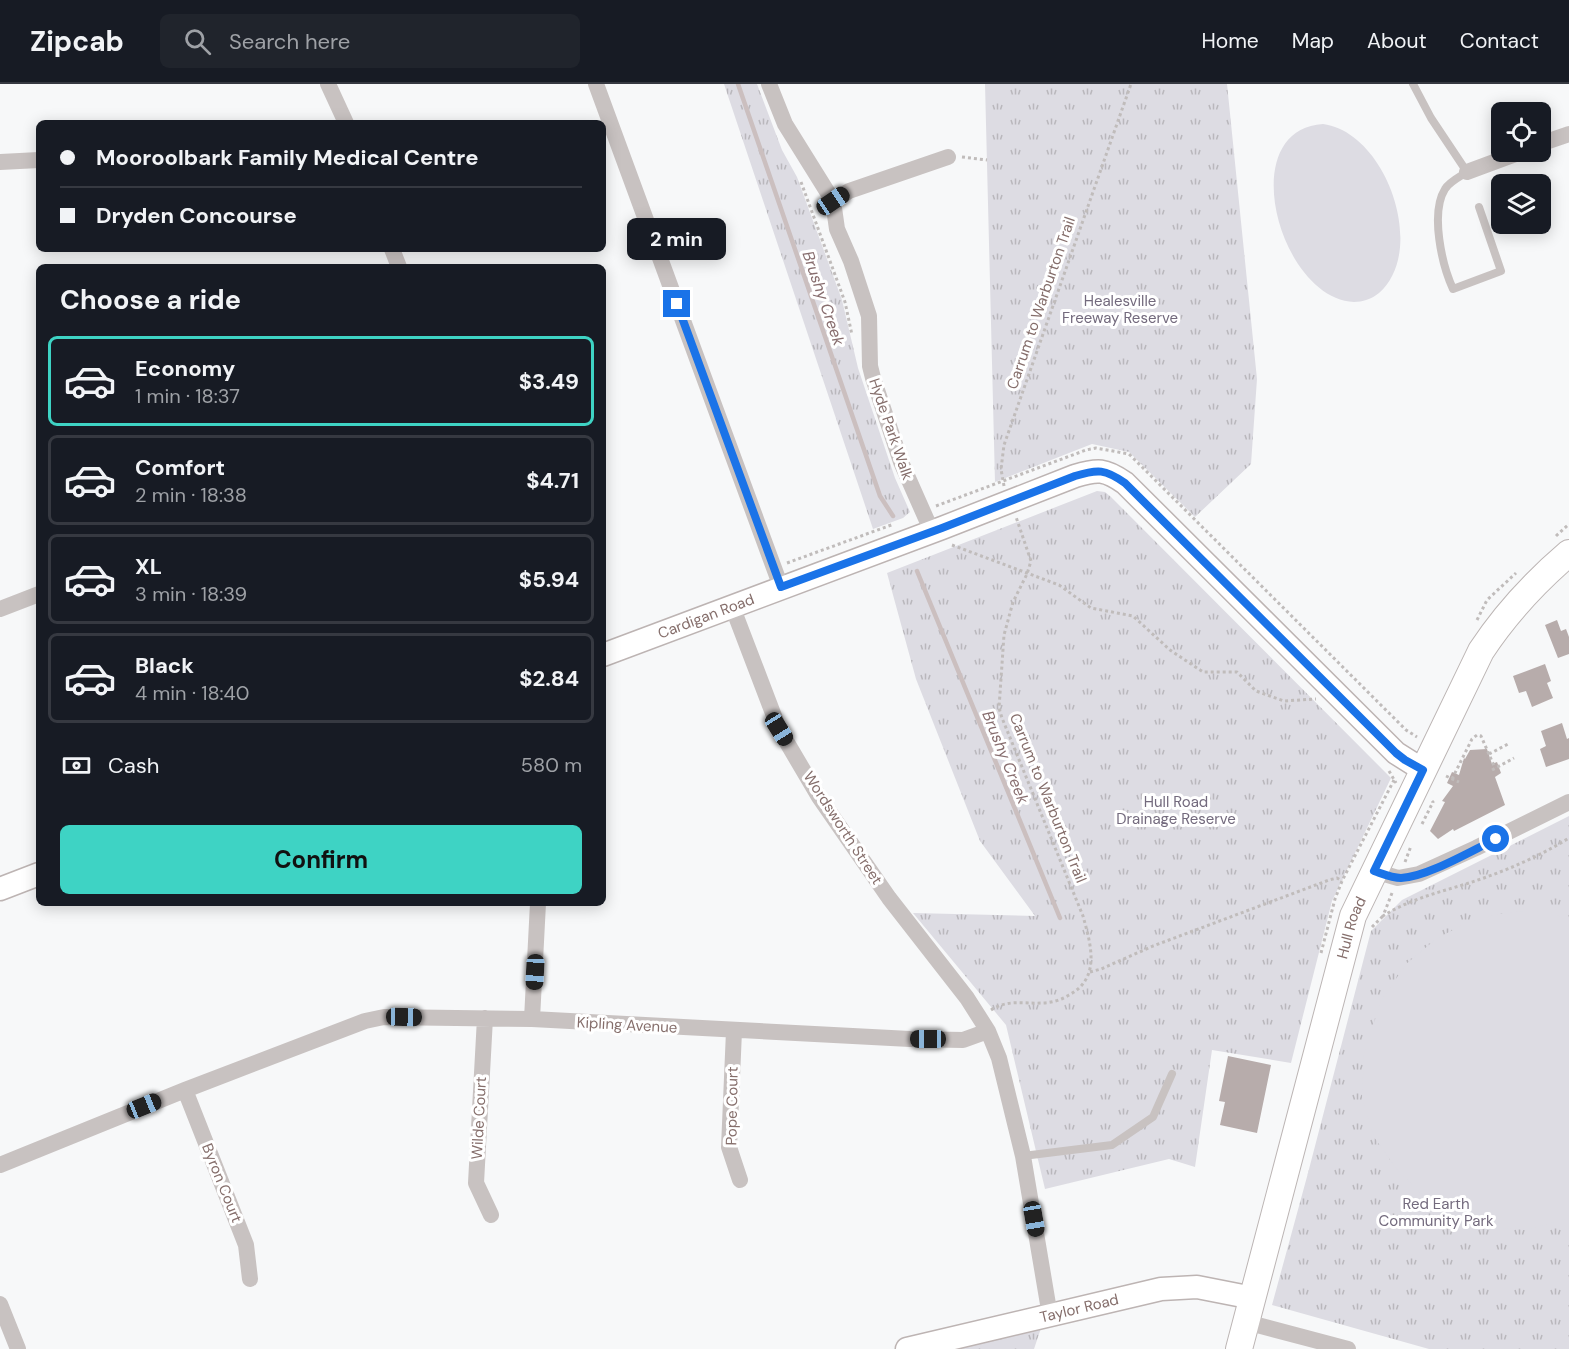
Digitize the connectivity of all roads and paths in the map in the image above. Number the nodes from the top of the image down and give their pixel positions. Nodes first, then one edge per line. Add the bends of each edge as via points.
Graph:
1 (328, 84) edge
2 (596, 84) edge
3 (769, 84) edge
4 (1131, 84) edge
5 (1413, 84) edge
6 (345, 120) edge
7 (1569, 134) edge
8 (1551, 140) edge
9 (948, 157) joint
10 (36, 160) edge
11 (987, 160) dead end
12 (0, 162) edge
13 (1494, 162) edge
14 (1467, 172) junction
15 (801, 181) dead end
16 (833, 201) junction
17 (1479, 207) dead end
18 (854, 340) dead end
19 (1006, 492) junction
20 (931, 508) dead end
21 (903, 521) dead end
22 (932, 532) junction
23 (952, 546) dead end
24 (1569, 553) edge
25 (1027, 574) junction
26 (777, 577) junction
27 (36, 595) edge
28 (732, 606) junction
29 (0, 609) edge
30 (606, 654) edge
31 (1316, 698) dead end
32 (1417, 737) dead end
33 (1509, 744) dead end
34 (1489, 754) junction
35 (1514, 758) dead end
36 (1434, 773) junction
37 (1452, 779) junction
38 (1459, 783) dead end
39 (1569, 802) edge
40 (1569, 838) edge
41 (1374, 871) junction
42 (36, 875) edge
43 (1342, 881) dead end
44 (0, 889) edge
45 (1388, 904) dead end
46 (538, 906) edge
47 (1090, 972) junction
48 (485, 1018) junction
49 (532, 1019) junction
50 (983, 1024) junction
51 (734, 1031) junction
52 (1172, 1074) dead end
53 (185, 1089) junction
54 (1023, 1156) junction
55 (0, 1165) edge
56 (740, 1180) dead end
57 (491, 1215) dead end
58 (250, 1280) dead end
59 (0, 1304) edge
60 (1249, 1310) junction
61 (1050, 1316) junction
62 (18, 1349) edge
63 (907, 1349) edge
64 (1239, 1349) edge
65 (1348, 1349) edge

1 - 6 street
2 - 26 street
3 - 16 street via 785,124
4 - 19 path, Carrum to Warburton Trail via 1011,425 1002,456
5 - 14 lane
7 - 8 street
9 - 11 path
9 - 16 street via 849,191
10 - 12 street
13 - 14 street
14 - 17 lane via 1445,188 1438,210 1440,242 1453,289 1501,271
15 - 18 path via 845,302
16 - 22 street, Hyde Park Walk via 837,229 869,316 873,378 901,462
19 - 20 path
19 - 22 street, Cardigan Road
19 - 25 path, Carrum to Warburton Trail via 1030,553
19 - 32 path via 1086,450 1129,454
19 - 36 street, Cardigan Road via 1094,470 1111,473 1396,753
21 - 26 path
22 - 26 street, Cardigan Road
23 - 25 path
24 - 36 main road, Hull Road via 1524,595 1481,651
25 - 31 path via 1059,585 1092,608 1133,616 1170,650 1203,672 1237,672 1256,692 1284,701
25 - 47 path, Carrum to Warburton Trail via 1013,602 1004,635 999,708 1083,916 1090,941
26 - 28 street, Cardigan Road
27 - 29 street
28 - 30 street, Cardigan Road
28 - 50 street, Wordsworth Street via 779,729 819,797
33 - 34 path
34 - 35 path via 1493,769
34 - 37 path via 1481,736 1474,737
36 - 37 path
36 - 41 main road, Hull Road
37 - 38 path
39 - 41 street via 1419,874 1398,878
40 - 45 path via 1507,869 1405,904 1383,916
41 - 60 main road, Hull Road via 1346,939
42 - 44 street
43 - 47 path via 1329,879
46 - 49 street
47 - 50 path via 1080,989 1062,999 1043,1004 999,1005
48 - 49 street, Kipling Avenue
48 - 53 street, Kipling Avenue via 384,1017 365,1021
48 - 57 street, Wilde Court via 476,1183
49 - 51 street, Kipling Avenue
50 - 51 street, Kipling Avenue via 963,1040
50 - 54 street via 999,1058
51 - 56 street, Pope Court via 729,1147
52 - 54 lane via 1153,1117 1112,1145
53 - 55 street, Kipling Avenue
53 - 58 street, Byron Court via 246,1245
54 - 61 street
59 - 62 street
60 - 61 street, Taylor Road via 1197,1287 1161,1289
60 - 64 main road, Hull Road
60 - 65 street
61 - 63 street, Taylor Road

